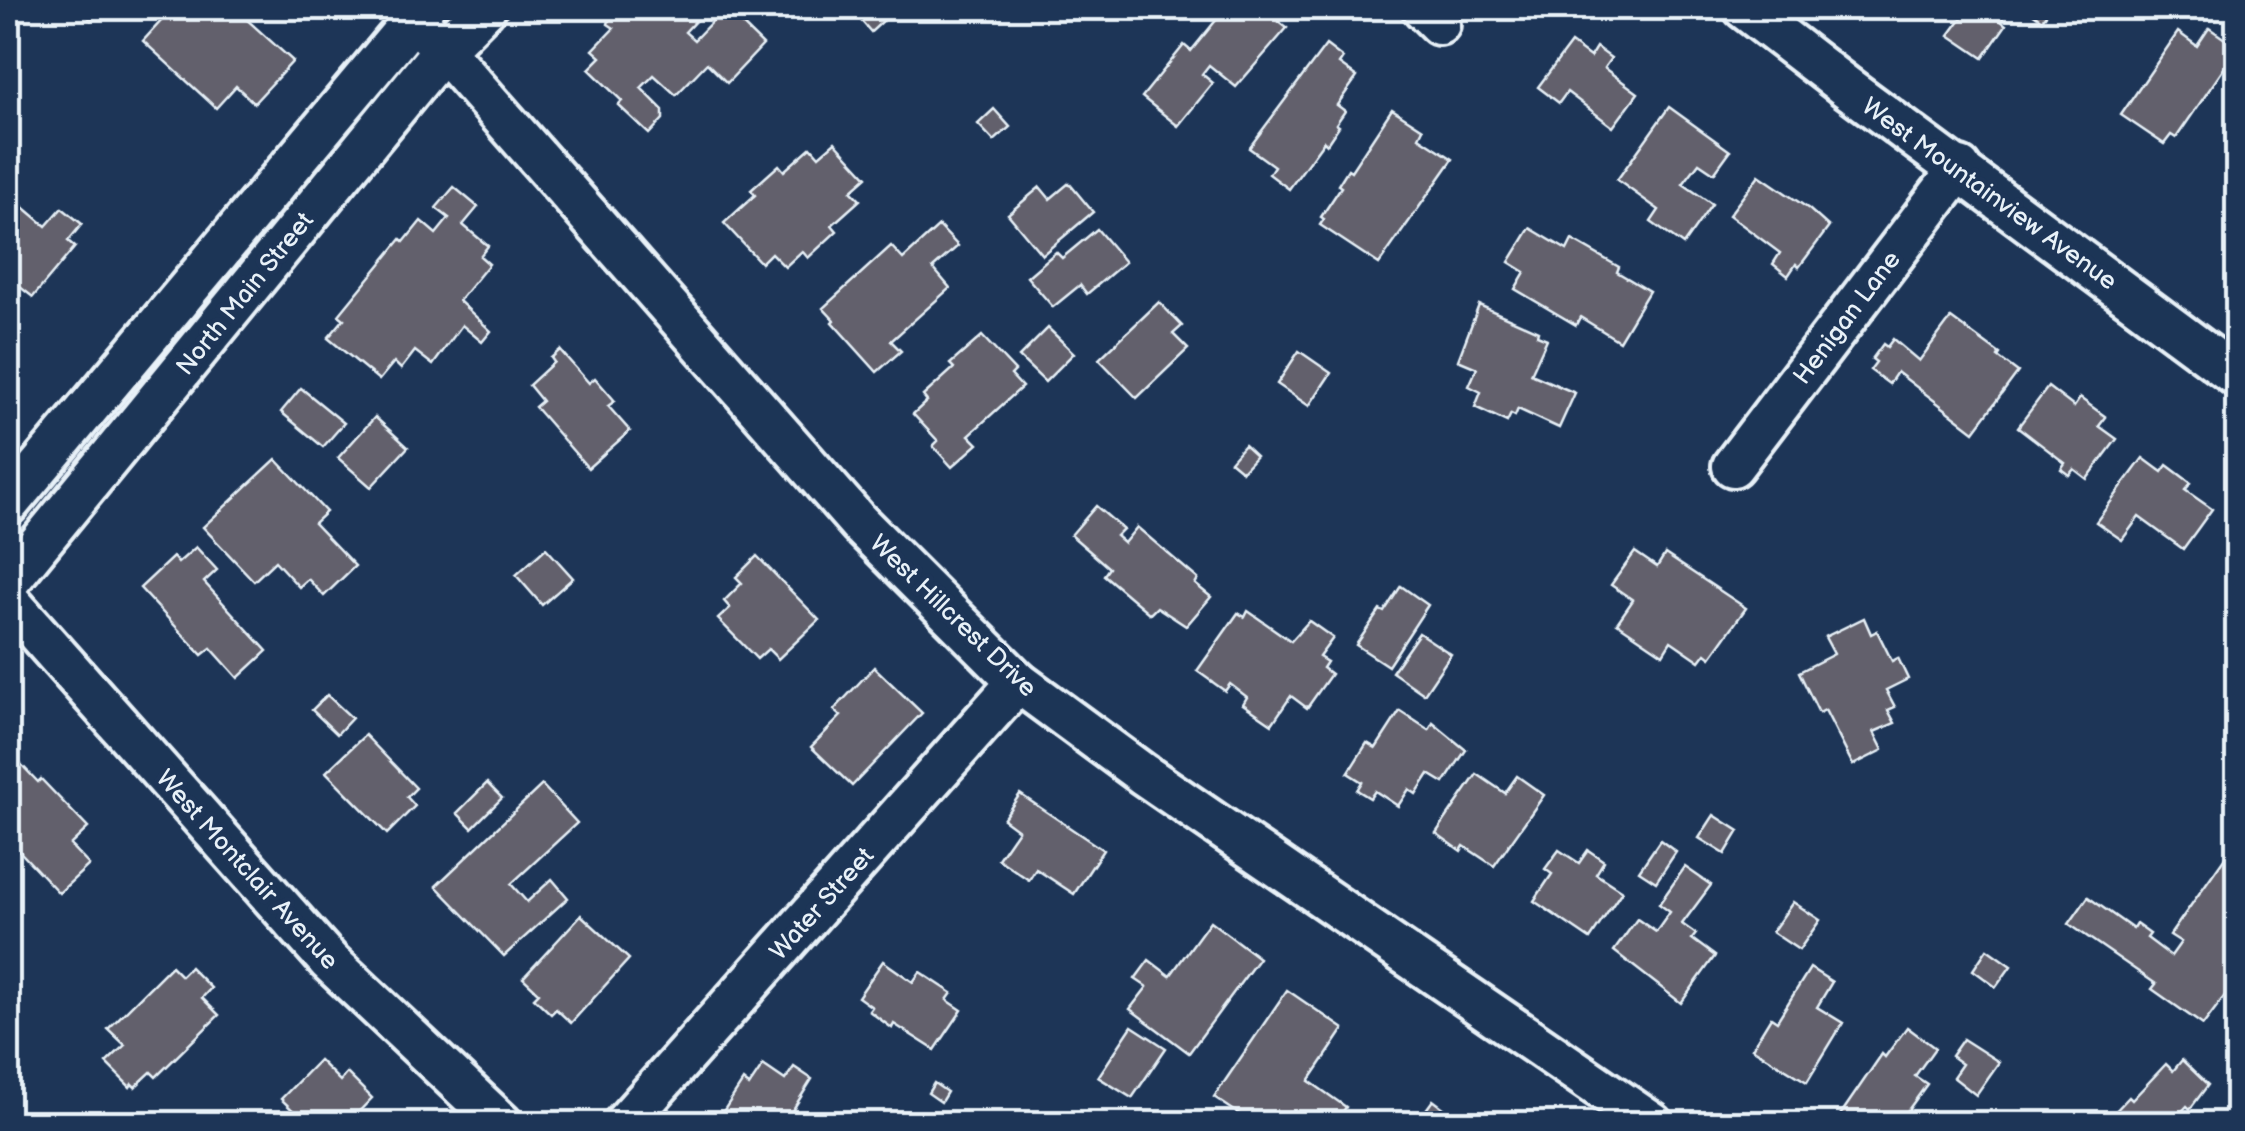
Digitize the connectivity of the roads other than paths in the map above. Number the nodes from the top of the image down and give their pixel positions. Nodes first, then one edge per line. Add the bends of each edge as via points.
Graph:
1 (486, 8) edge
2 (1744, 8) edge
3 (414, 10) edge
4 (444, 50) junction
5 (1960, 168) junction
6 (2238, 377) edge
7 (1732, 466) dead end
8 (8, 504) edge
9 (8, 582) edge
10 (8, 600) edge
11 (1018, 682) junction
12 (502, 1124) edge
13 (624, 1124) edge
14 (1653, 1124) edge

1 - 4 street, North Main Street
2 - 5 street, West Mountainview Avenue
3 - 4 street, West Hillcrest Drive
3 - 8 street, North Main Street
4 - 9 street, North Main Street
4 - 11 street, West Hillcrest Drive via 859,523
5 - 6 street, West Mountainview Avenue
5 - 7 street, Henigan Lane
10 - 12 street, West Montclair Avenue via 329,961
11 - 13 street, Water Street
11 - 14 street, West Hillcrest Drive

